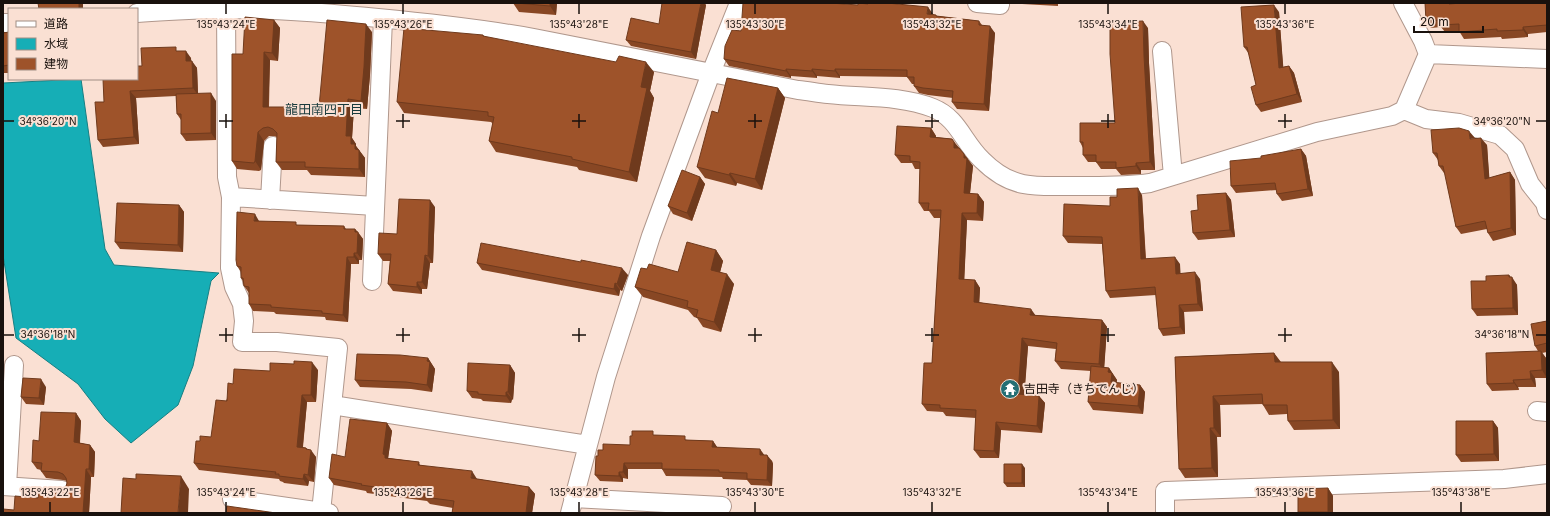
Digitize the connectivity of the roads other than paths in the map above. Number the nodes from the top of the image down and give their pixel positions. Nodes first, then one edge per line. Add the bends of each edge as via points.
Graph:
1 (739, 3) edge
2 (977, 3) edge
3 (1000, 3) edge
4 (1403, 3) edge
5 (226, 6) edge
6 (138, 13) edge
7 (383, 19) junction
8 (1162, 51) dead end
9 (1428, 54) junction
10 (1547, 58) edge
11 (711, 73) junction
12 (1404, 110) junction
13 (273, 146) dead end
14 (1173, 176) junction
15 (231, 197) junction
16 (270, 200) junction
17 (375, 206) junction
18 (1547, 210) edge
19 (372, 280) dead end
20 (14, 365) dead end
21 (332, 405) junction
22 (588, 445) junction
23 (1547, 474) edge
24 (5, 486) edge
25 (62, 490) edge
26 (232, 499) dead end
27 (572, 506) edge
28 (722, 506) dead end
29 (325, 512) edge
30 (1165, 513) edge

1 - 11 street
2 - 3 street
4 - 9 street
5 - 6 street
5 - 7 street
5 - 15 street via 227,177
7 - 11 street via 495,31
7 - 17 street
8 - 14 street
9 - 10 street
9 - 12 street
11 - 14 street via 828,94 908,100 933,108 948,116 969,145 997,173 1023,184 1128,186
11 - 22 street via 651,236 606,377
12 - 14 street via 1392,116 1317,132
12 - 18 street via 1426,119 1459,123 1500,135 1515,149 1530,184 1545,203
13 - 16 street
15 - 16 street
15 - 21 street via 230,268 234,287 242,304 242,342 277,342 338,348
16 - 17 street
17 - 19 street
20 - 24 street
21 - 22 street
21 - 29 street
22 - 27 street
23 - 30 street via 1504,479 1165,491
24 - 25 street
26 - 29 street
27 - 28 street

